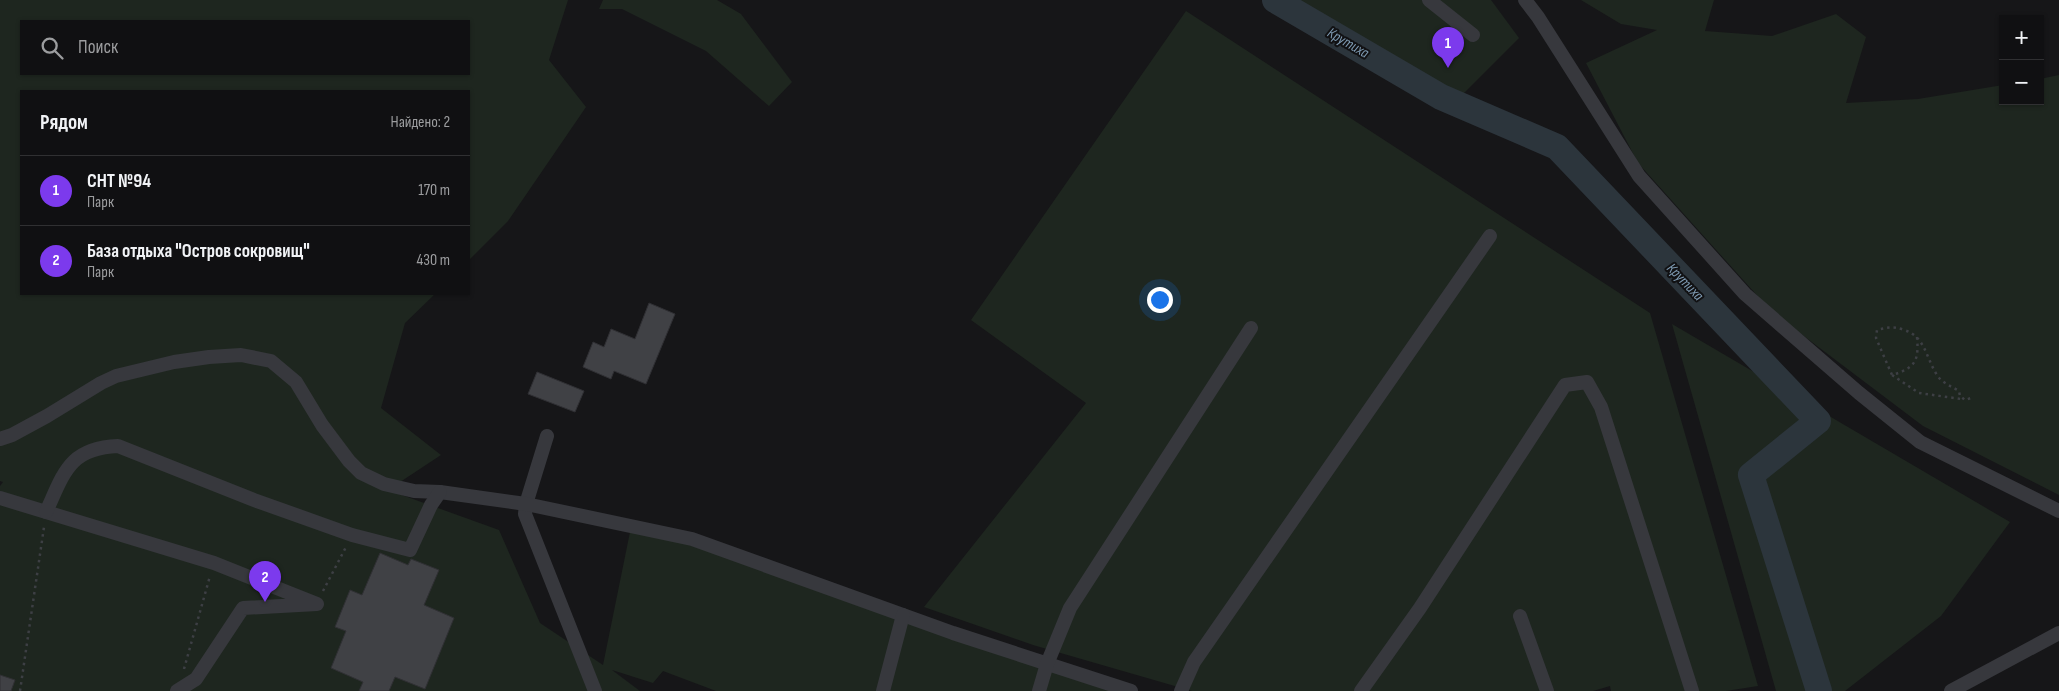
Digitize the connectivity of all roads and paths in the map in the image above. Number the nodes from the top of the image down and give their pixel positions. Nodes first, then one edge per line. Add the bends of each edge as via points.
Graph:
1 (1429, 0) edge
2 (1525, 0) edge
3 (1473, 35) dead end
4 (1490, 236) dead end
5 (1251, 328) dead end
6 (1917, 337) junction
7 (1892, 375) junction
8 (1971, 398) dead end
9 (1965, 400) junction
10 (548, 436) dead end
11 (0, 439) edge
12 (440, 492) junction
13 (0, 498) edge
14 (526, 504) junction
15 (2059, 511) edge
16 (46, 512) junction
17 (352, 535) junction
18 (214, 563) junction
19 (317, 604) junction
20 (903, 615) junction
21 (1520, 616) dead end
22 (2059, 633) edge
23 (1047, 664) junction
24 (178, 690) edge
25 (20, 691) edge
26 (595, 691) edge
27 (883, 691) edge
28 (1039, 691) edge
29 (1131, 691) edge
30 (1181, 691) edge
31 (1361, 691) edge
32 (1547, 691) edge
33 (1692, 691) edge
34 (1951, 691) edge

1 - 3 street
2 - 15 street via 1639,176 1745,294 1920,442
4 - 30 street via 1194,662
5 - 23 street via 1070,608
6 - 7 path via 1916,360 1906,370
6 - 7 path via 1912,332 1892,326 1878,330 1876,338
6 - 9 path via 1936,375 1959,391
7 - 9 path via 1918,393
8 - 9 path
10 - 14 street
11 - 12 street via 26,428 116,376 174,362 241,355 271,361 296,382 334,440 361,473 384,484 414,491
12 - 14 street
12 - 17 street via 410,550
13 - 16 street
14 - 20 street via 692,539
14 - 26 street via 526,514
16 - 17 street via 66,469 97,448 118,446
16 - 18 street
16 - 25 path
17 - 19 path
18 - 19 street
18 - 24 path
19 - 24 street via 244,608 196,679
20 - 23 street
20 - 27 street
21 - 32 street
22 - 34 street
23 - 28 street
23 - 29 street
31 - 33 street via 1420,608 1565,385 1586,382 1601,407

